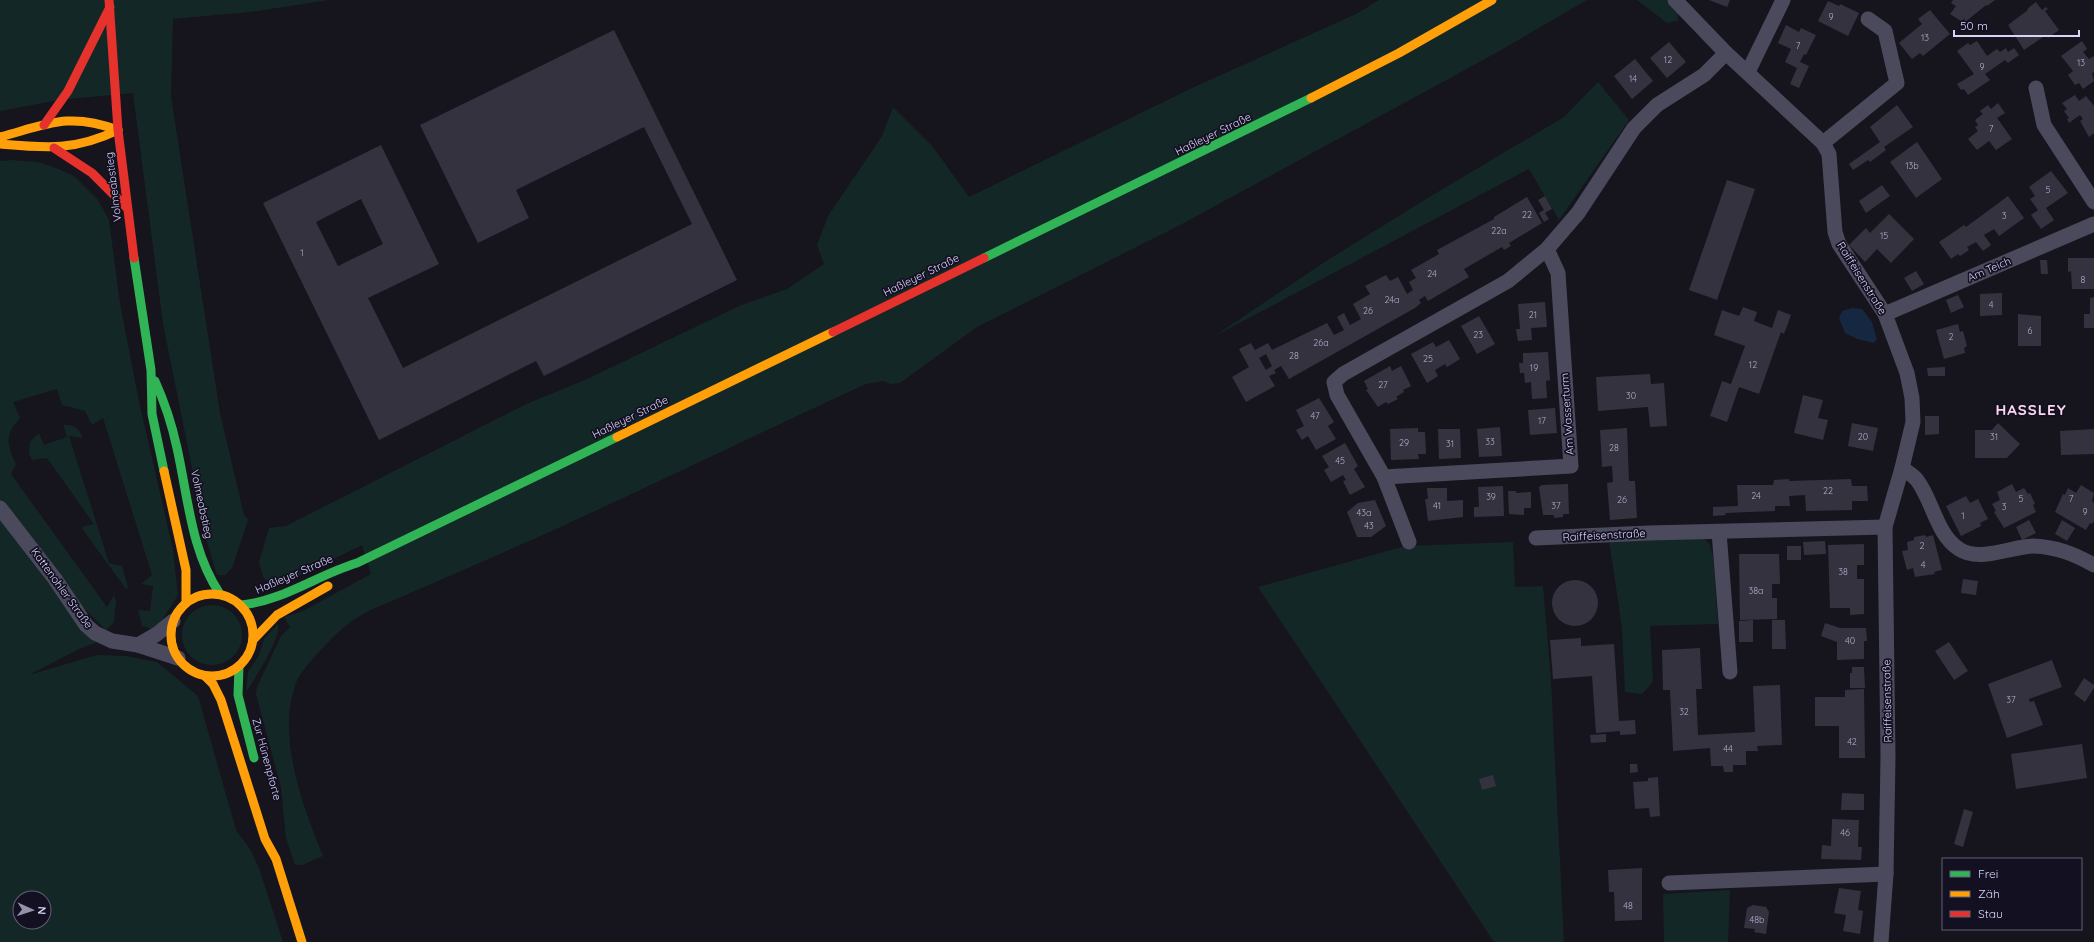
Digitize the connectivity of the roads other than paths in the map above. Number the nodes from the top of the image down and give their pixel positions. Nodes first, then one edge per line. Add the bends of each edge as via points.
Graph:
1 (1492, 0) edge
2 (1675, 0) edge
3 (1783, 0) edge
4 (110, 4) edge
5 (1868, 19) dead end
6 (1726, 53) junction
7 (1748, 72) junction
8 (2036, 88) dead end
9 (44, 125) junction
10 (118, 130) junction
11 (0, 137) edge
12 (1823, 143) junction
13 (0, 144) edge
14 (54, 148) junction
15 (2094, 202) edge
16 (127, 208) junction
17 (2094, 224) edge
18 (1547, 249) junction
19 (1885, 314) junction
20 (151, 370) junction
21 (1902, 468) junction
22 (1384, 477) junction
23 (0, 508) edge
24 (1885, 527) junction
25 (1720, 532) junction
26 (1536, 538) dead end
27 (1409, 542) dead end
28 (357, 563) junction
29 (2094, 565) edge
30 (220, 594) junction
31 (186, 603) junction
32 (241, 605) junction
33 (173, 621) junction
34 (253, 640) junction
35 (138, 645) junction
36 (178, 658) junction
37 (239, 666) junction
38 (1730, 672) dead end
39 (205, 676) junction
40 (257, 769) dead end
41 (274, 835) dead end
42 (276, 859) junction
43 (1886, 874) junction
44 (1669, 883) dead end
45 (302, 942) edge
46 (1881, 942) edge

1 - 28 main road, Haßleyer Straße via 1399,53 1265,122
2 - 6 street, Raiffeisenstraße
3 - 7 street
4 - 9 main road via 68,91
4 - 10 main road, Volmeabstieg
5 - 12 street via 1885,32 1898,83
6 - 7 street, Raiffeisenstraße
6 - 18 street via 1704,75 1656,105 1634,128 1578,213
7 - 12 street, Raiffeisenstraße
8 - 15 street via 2044,124
9 - 10 main road via 74,120 97,123
9 - 11 main road
10 - 14 main road via 98,141
10 - 16 main road, Volmeabstieg
12 - 19 street, Raiffeisenstraße via 1828,154 1835,232 1839,244
13 - 14 main road
14 - 16 main road via 92,174
16 - 20 main road, Volmeabstieg
17 - 19 street, Am Teich
18 - 22 street via 1508,281 1343,374 1334,382 1336,395
18 - 22 street, Am Wasserturm via 1558,273 1571,466
19 - 21 street, Raiffeisenstraße via 1907,373 1912,398 1914,422
20 - 30 main road, Volmeabstieg via 168,411 199,550 212,585
20 - 31 main road, Volmeabstieg via 152,414 186,570
21 - 24 street, Raiffeisenstraße
21 - 29 street via 1916,479 1949,542 1961,550 1977,554 2003,553 2032,546 2056,548
22 - 27 street
23 - 35 street, Kattenohler Straße via 86,625 106,639
24 - 25 street, Raiffeisenstraße
24 - 43 street, Raiffeisenstraße via 1888,757
25 - 26 street, Raiffeisenstraße
25 - 38 street
28 - 32 main road, Haßleyer Straße via 339,567 270,600
28 - 34 main road, Haßleyer Straße via 342,578 277,614 262,627
30 - 31 main road via 196,597
30 - 32 main road
31 - 33 main road
32 - 34 main road via 251,621
33 - 35 street
33 - 36 main road via 171,640
34 - 37 main road via 248,654
35 - 36 street, Kattenohler Straße
36 - 39 main road via 190,670
37 - 39 main road via 223,674
37 - 40 main road, Zur Hünenpforte via 238,695
39 - 42 main road via 221,700 262,831
41 - 42 main road
42 - 45 main road
43 - 44 street
43 - 46 street, Raiffeisenstraße

